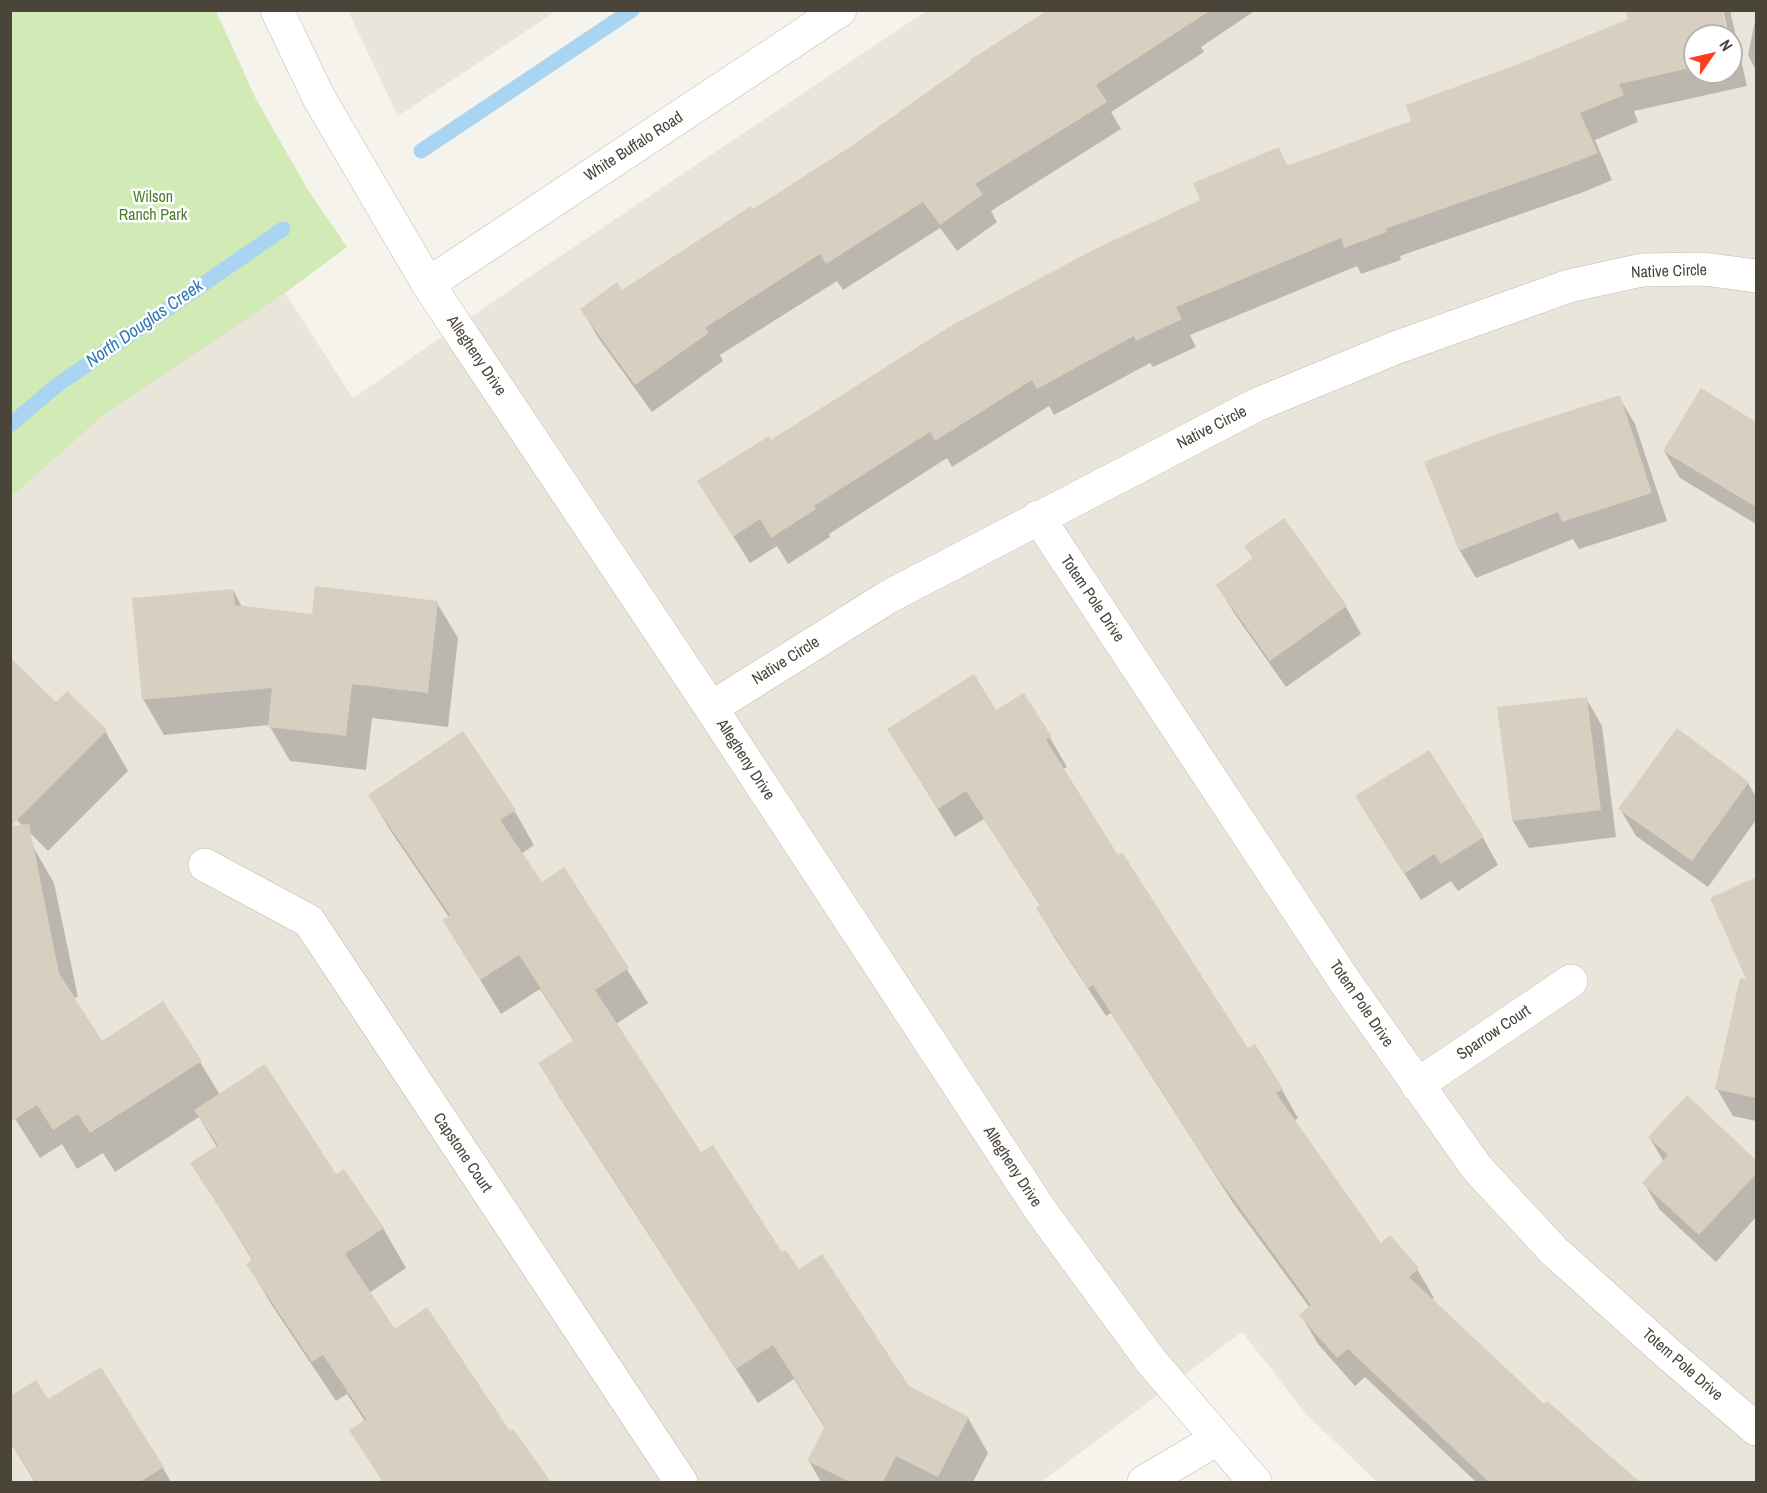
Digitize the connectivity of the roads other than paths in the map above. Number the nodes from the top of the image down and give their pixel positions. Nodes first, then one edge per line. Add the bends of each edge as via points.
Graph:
1 (277, 10) edge
2 (840, 10) edge
3 (1756, 276) edge
4 (428, 284) junction
5 (1038, 518) junction
6 (711, 708) junction
7 (205, 865) dead end
8 (1571, 981) dead end
9 (1417, 1085) junction
10 (1756, 1429) edge
11 (1217, 1439) junction
12 (681, 1482) edge
13 (1144, 1482) edge
14 (1255, 1482) edge

1 - 4 street, Allegheny Drive via 319,98
2 - 4 street, White Buffalo Road
3 - 5 street, Native Circle via 1704,269 1642,270 1569,286 1395,348 1256,405
4 - 6 street, Allegheny Drive
5 - 6 street, Native Circle via 888,597
5 - 9 street, Totem Pole Drive
6 - 11 street, Allegheny Drive via 1041,1211 1151,1361
7 - 12 street, Capstone Court via 309,921
8 - 9 street, Sparrow Court
9 - 10 street, Totem Pole Drive via 1477,1168 1554,1251
11 - 13 street
11 - 14 street, Allegheny Drive

